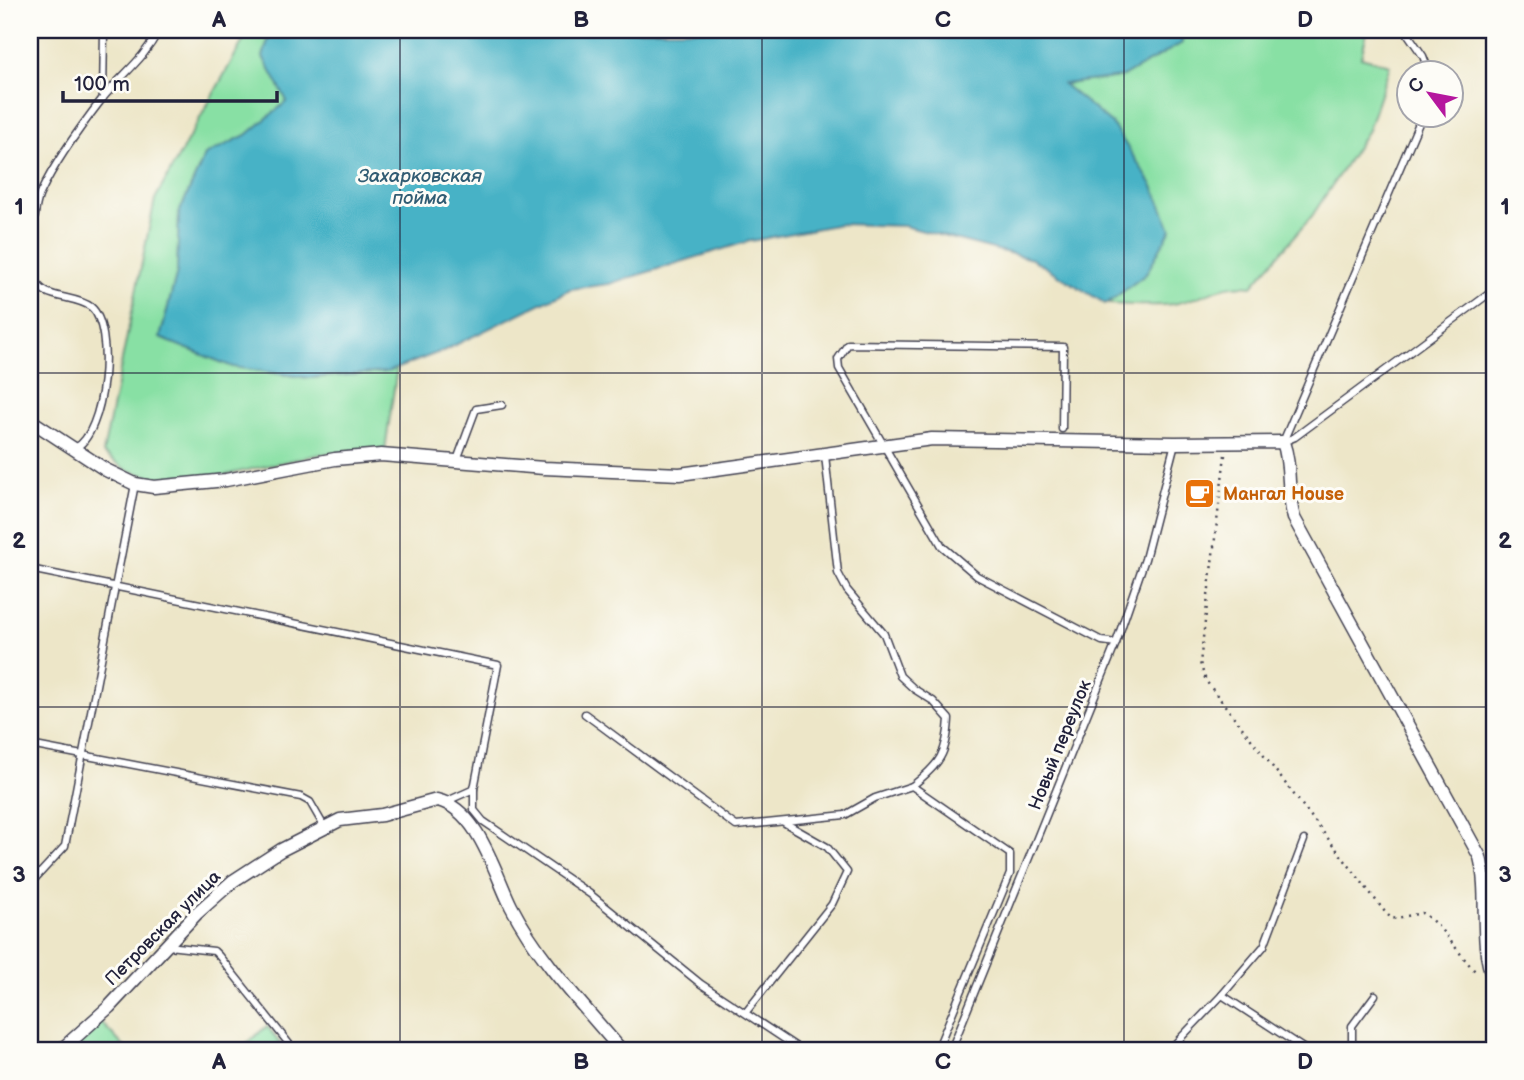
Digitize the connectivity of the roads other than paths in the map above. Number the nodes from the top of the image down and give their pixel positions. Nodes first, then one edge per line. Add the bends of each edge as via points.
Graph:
1 (104, 30) edge
2 (159, 30) edge
3 (1405, 30) edge
4 (1425, 60) edge
5 (103, 98) junction
6 (1416, 130) edge
7 (1494, 290) edge
8 (502, 405) dead end
9 (30, 420) edge
10 (1062, 429) dead end
11 (1283, 442) junction
12 (1175, 443) junction
13 (883, 446) junction
14 (73, 449) junction
15 (825, 453) junction
16 (456, 462) junction
17 (135, 484) junction
18 (30, 569) edge
19 (116, 586) junction
20 (1116, 643) junction
21 (586, 714) dead end
22 (30, 745) edge
23 (85, 756) junction
24 (912, 786) junction
25 (474, 789) junction
26 (445, 802) junction
27 (784, 823) junction
28 (325, 828) junction
29 (1304, 840) dead end
30 (30, 884) edge
31 (166, 946) junction
32 (1490, 980) edge
33 (1222, 995) junction
34 (1375, 995) dead end
35 (746, 1012) junction
36 (61, 1050) edge
37 (294, 1050) edge
38 (621, 1050) edge
39 (801, 1050) edge
40 (937, 1050) edge
41 (951, 1050) edge
42 (1169, 1050) edge
43 (1306, 1050) edge
44 (1352, 1050) edge

1 - 5 lane
2 - 5 lane via 136,66
3 - 4 lane
5 - 14 lane via 37,203 33,267 38,286 82,302 100,320 105,374 93,432
6 - 11 lane
7 - 11 lane
8 - 16 lane via 476,409
9 - 14 street
10 - 13 lane via 1063,347 848,344 838,359 839,368
11 - 12 street
11 - 32 street via 1291,463 1289,499 1299,529 1480,857
12 - 13 street via 932,439
12 - 20 lane, Новый переулок via 1145,559
13 - 15 street
13 - 20 lane via 942,546 977,576 1102,641
14 - 17 street
15 - 16 street via 680,474
15 - 24 lane via 838,573 884,634 900,676 949,719 947,747 933,769
16 - 17 street via 381,455 178,486
17 - 19 lane
18 - 19 lane
19 - 23 lane
19 - 25 lane via 498,665
20 - 41 lane, Новый переулок
21 - 27 lane via 736,826
22 - 23 lane
23 - 28 lane via 301,797 310,802
23 - 30 lane via 65,846
24 - 27 lane via 875,798 845,815
24 - 40 lane via 1010,854 1010,874
25 - 26 lane
25 - 35 lane via 474,810 483,821 590,894 701,984
26 - 28 street, Петровская улица via 427,801 382,815 340,820
26 - 38 street via 481,838 511,905 538,950
27 - 35 lane via 827,847 846,872 832,904
28 - 31 street, Петровская улица via 233,881
29 - 33 lane via 1264,946
31 - 36 street, Петровская улица
31 - 37 lane via 214,951
33 - 42 lane
33 - 43 lane
34 - 44 lane via 1352,1026
35 - 39 lane

